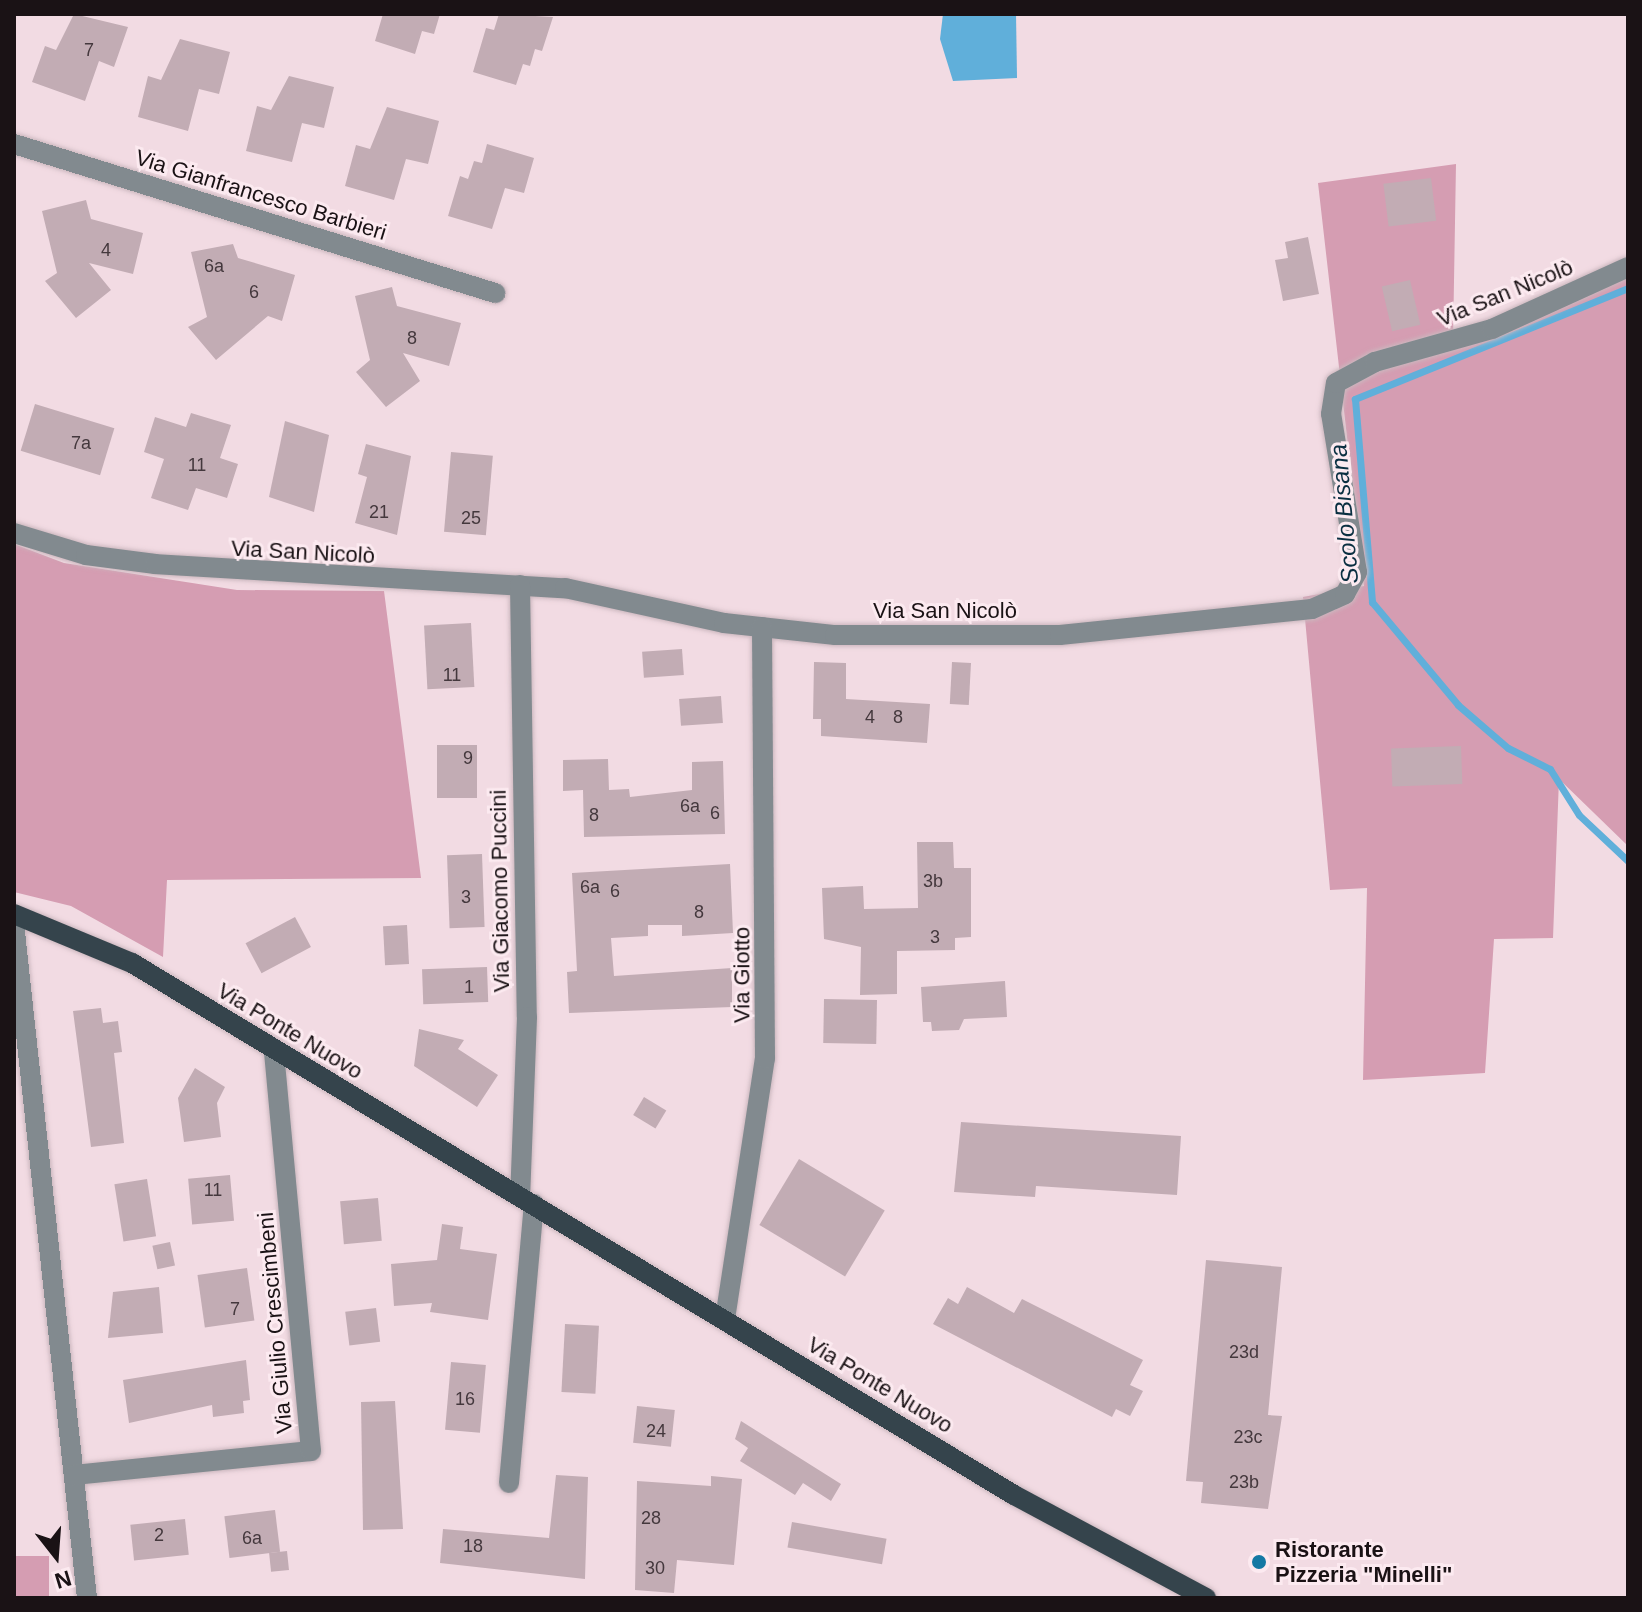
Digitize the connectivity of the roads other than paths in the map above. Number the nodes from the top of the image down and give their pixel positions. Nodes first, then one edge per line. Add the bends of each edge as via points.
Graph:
1 (14, 144) edge
2 (1628, 267) edge
3 (495, 293) dead end
4 (14, 533) edge
5 (520, 585) junction
6 (762, 627) junction
7 (14, 914) edge
8 (14, 923) edge
9 (274, 1049) junction
10 (527, 1200) junction
11 (725, 1319) junction
12 (74, 1475) junction
13 (509, 1483) dead end
14 (87, 1598) edge
15 (1206, 1598) edge

1 - 3 street, Via Gianfrancesco Barbieri
2 - 6 street, Via San Nicolò via 1492,329 1361,367 1336,383 1331,414 1358,555 1352,585 1329,604 1060,635 835,635
4 - 5 street, Via San Nicolò via 86,555 230,573
5 - 6 street, Via San Nicolò
5 - 10 street, Via Giacomo Puccini
6 - 11 street, Via Giotto via 765,1059
7 - 9 main road, Via Ponte Nuovo via 132,963
8 - 12 street
9 - 10 main road, Via Ponte Nuovo
9 - 12 street, Via Giulio Crescimbeni via 311,1451
10 - 11 main road, Via Ponte Nuovo
10 - 13 street
11 - 15 main road, Via Ponte Nuovo via 1014,1495
12 - 14 street

